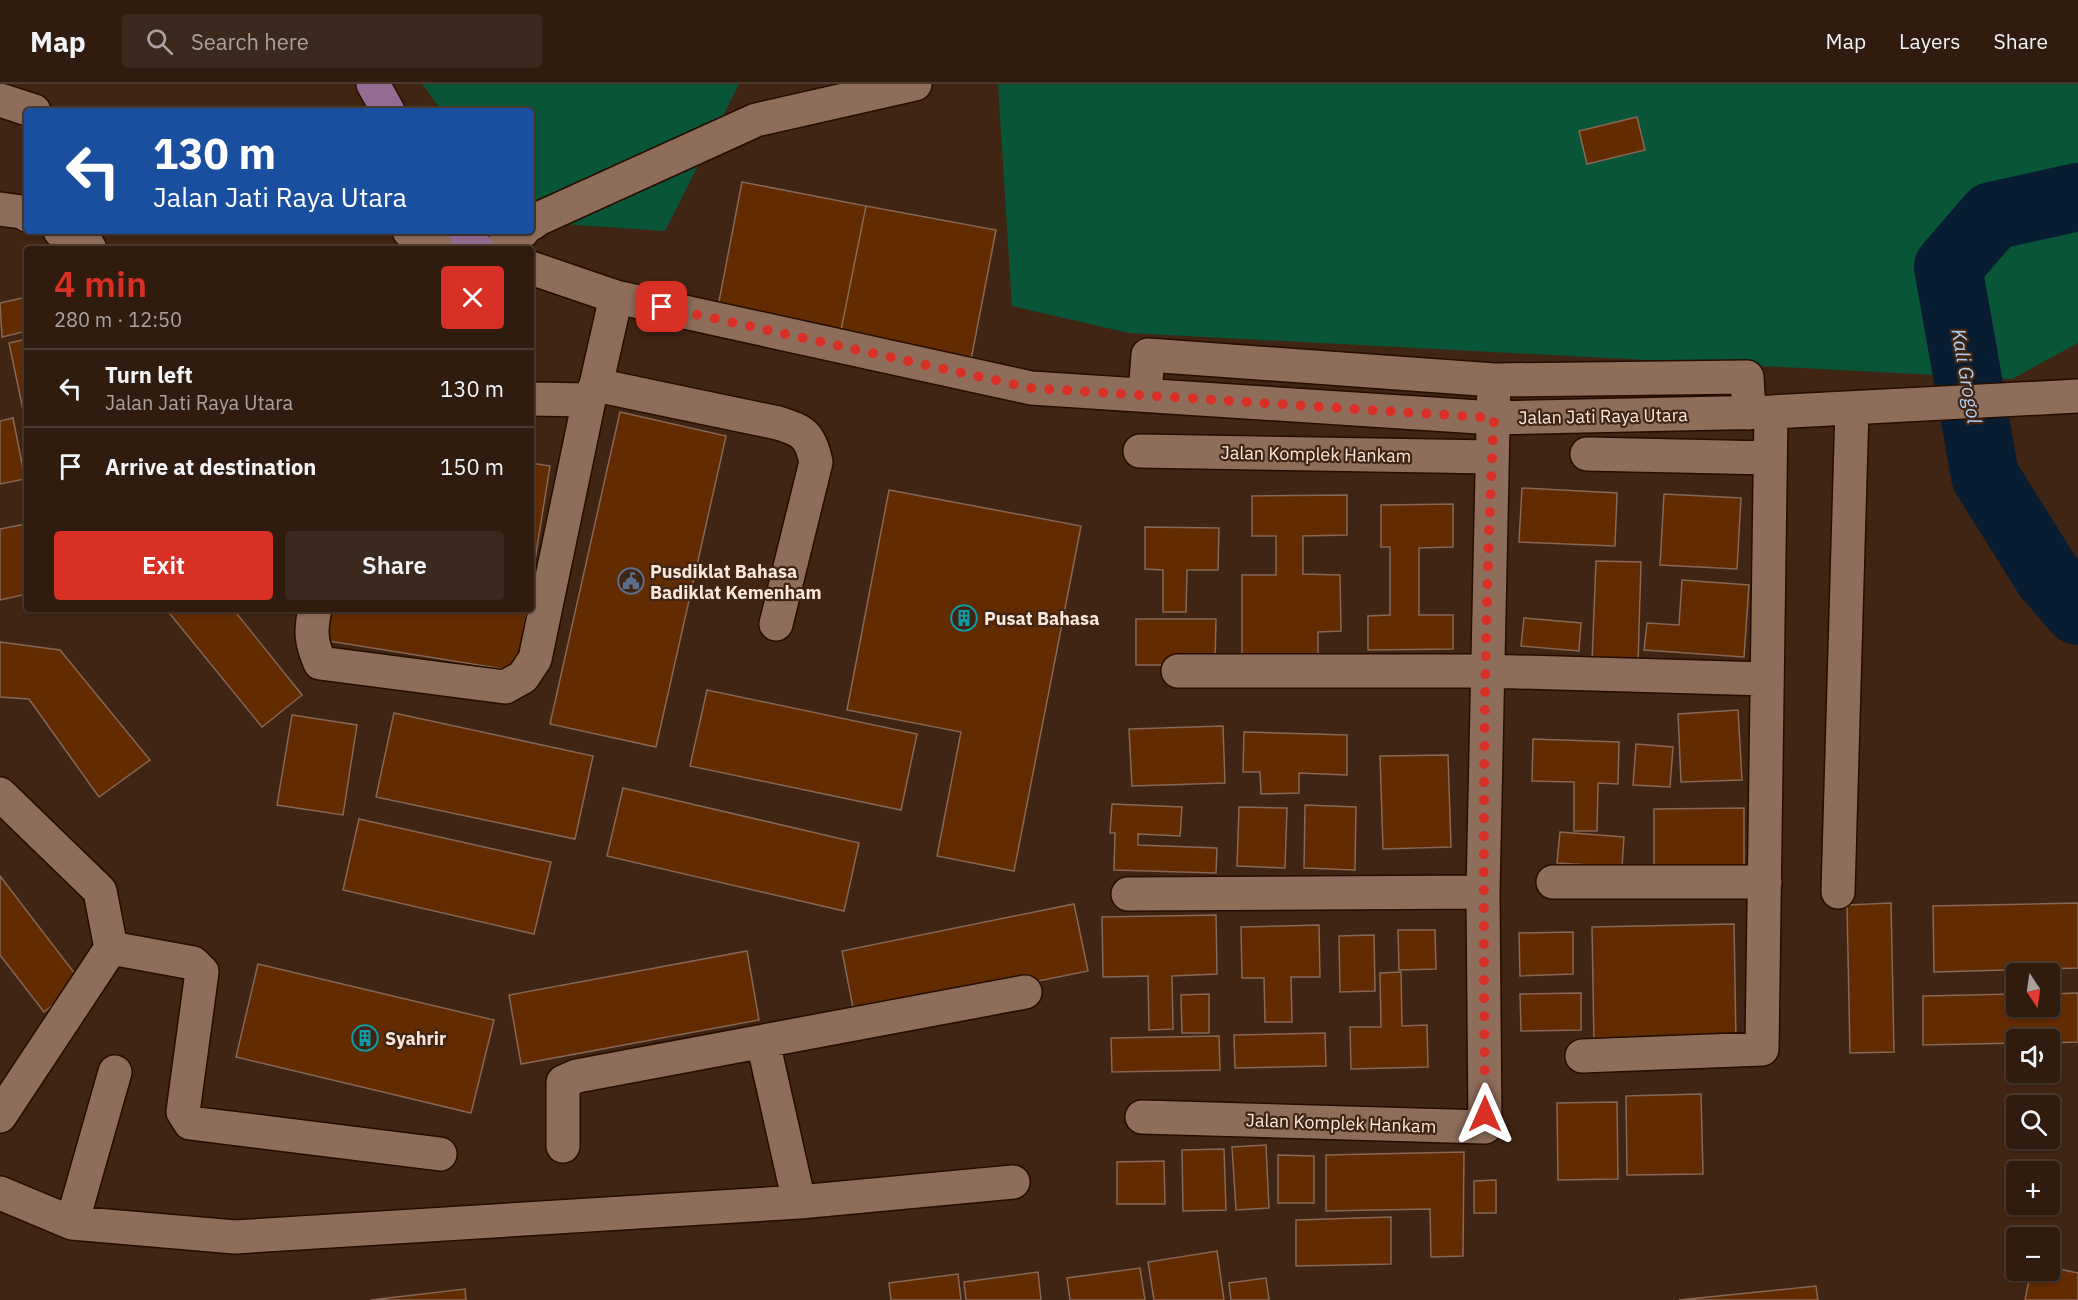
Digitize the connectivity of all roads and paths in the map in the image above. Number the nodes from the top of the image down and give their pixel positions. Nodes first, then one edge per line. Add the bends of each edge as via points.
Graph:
1 (373, 84) edge
2 (915, 84) edge
3 (0, 100) edge
4 (25, 108) edge
5 (386, 108) edge
6 (0, 209) edge
7 (24, 213) edge
8 (534, 222) edge
9 (66, 234) edge
10 (420, 234) edge
11 (519, 234) edge
12 (88, 246) edge
13 (465, 246) edge
14 (504, 246) edge
15 (534, 269) edge
16 (616, 297) junction
17 (1340, 370) junction
18 (1494, 380) junction
19 (593, 393) junction
20 (1145, 395) junction
21 (2078, 396) edge
22 (534, 399) edge
23 (1337, 408) junction
24 (1852, 408) junction
25 (1760, 412) junction
26 (1494, 418) junction
27 (1140, 451) dead end
28 (1587, 454) dead end
29 (1492, 457) junction
30 (1770, 458) junction
31 (305, 613) edge
32 (776, 624) dead end
33 (1178, 671) dead end
34 (1486, 671) junction
35 (1766, 679) junction
36 (0, 794) edge
37 (1553, 882) dead end
38 (1765, 882) junction
39 (1483, 892) junction
40 (1838, 892) dead end
41 (1128, 894) dead end
42 (111, 948) junction
43 (1025, 992) dead end
44 (763, 1042) junction
45 (1582, 1056) dead end
46 (116, 1072) dead end
47 (0, 1116) edge
48 (1142, 1117) dead end
49 (563, 1146) dead end
50 (440, 1154) dead end
51 (1013, 1182) dead end
52 (0, 1193) edge
53 (799, 1202) junction
54 (72, 1223) junction

1 - 5 main road
2 - 8 street via 756,120
3 - 4 street
6 - 7 street
9 - 12 street
10 - 13 street
11 - 14 street
15 - 16 street, Jalan Jati Raya Utara
16 - 19 street
16 - 20 street, Jalan Jati Raya Utara via 1031,388
17 - 18 street
17 - 20 street via 1148,355
17 - 23 street
18 - 25 street via 1747,377
18 - 26 street, Jalan Komplek Hankam
19 - 22 street
19 - 31 street via 536,659 523,677 505,687 320,663
19 - 32 street via 778,423 798,429 812,443 816,462
20 - 23 street, Jalan Jati Raya Utara
21 - 24 street, Jalan Jati Raya Utara
23 - 26 street, Jalan Jati Raya Utara
24 - 25 street, Jalan Jati Raya Utara
24 - 40 street
25 - 26 street, Jalan Jati Raya Utara
25 - 30 street
26 - 29 street, Jalan Komplek Hankam
27 - 29 street, Jalan Komplek Hankam
28 - 30 street
29 - 34 street, Jalan Komplek Hankam
30 - 35 street
33 - 34 street
34 - 35 street
34 - 39 street, Jalan Komplek Hankam
35 - 38 street
36 - 42 street via 99,891
37 - 38 street
38 - 45 street via 1762,1049
39 - 41 street
39 - 48 street, Jalan Komplek Hankam via 1485,1127
42 - 47 street
42 - 50 street via 193,963 202,972 183,1112 190,1123
43 - 44 street
44 - 49 street via 563,1082
44 - 53 street
46 - 54 street
51 - 53 street
52 - 54 street
53 - 54 street via 235,1237

